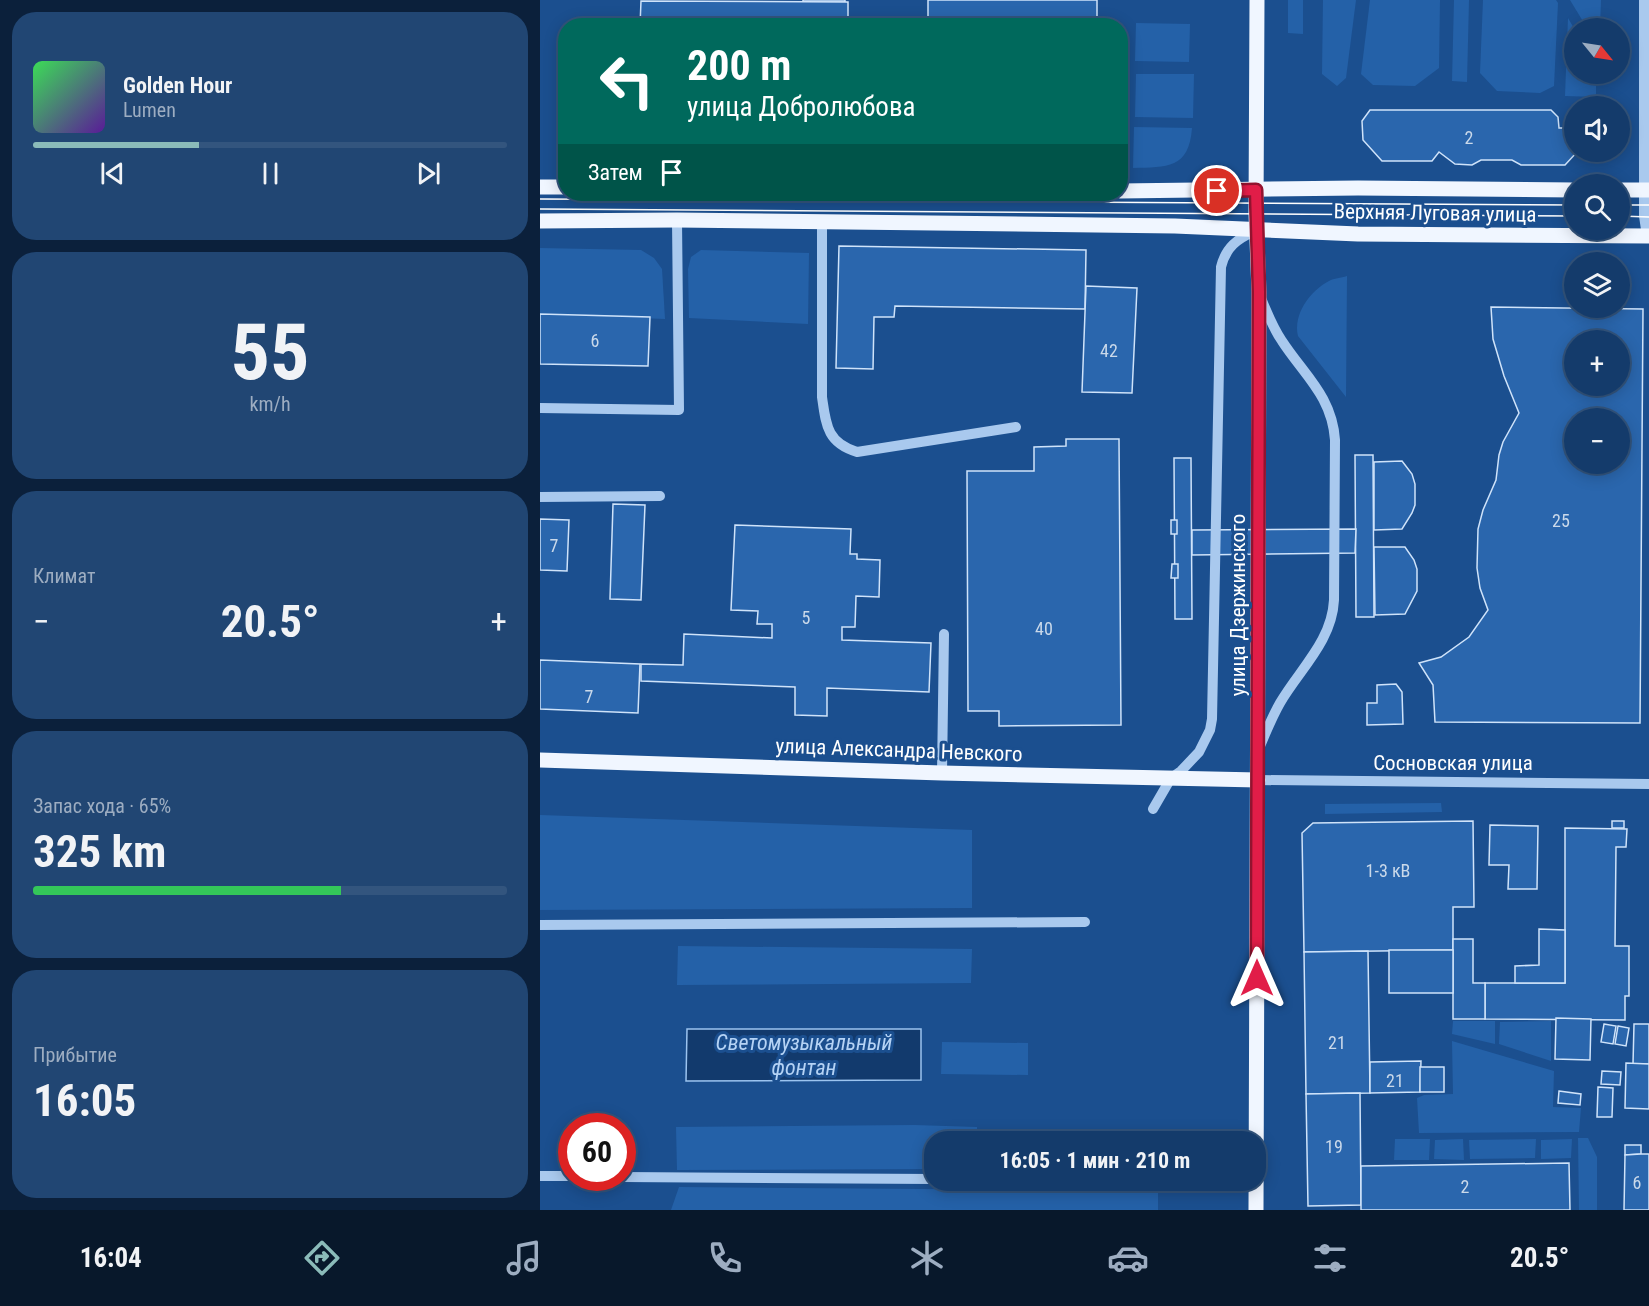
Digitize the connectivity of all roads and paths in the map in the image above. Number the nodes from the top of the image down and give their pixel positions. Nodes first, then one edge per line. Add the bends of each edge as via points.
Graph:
1 (1257, 0) edge
2 (1644, 0) edge
3 (1647, 64) edge
4 (540, 187) edge
5 (558, 187) edge
6 (1256, 190) junction
7 (1564, 190) edge
8 (1630, 190) edge
9 (1647, 190) edge
10 (1128, 191) edge
11 (676, 220) junction
12 (540, 221) edge
13 (822, 222) junction
14 (1257, 230) junction
15 (1648, 236) edge
16 (1259, 292) junction
17 (540, 408) edge
18 (1016, 427) dead end
19 (660, 496) dead end
20 (540, 497) edge
21 (944, 634) dead end
22 (1258, 749) junction
23 (540, 760) edge
24 (942, 773) junction
25 (1171, 778) junction
26 (1258, 780) junction
27 (1649, 784) edge
28 (1153, 809) dead end
29 (1085, 922) dead end
30 (540, 925) edge
31 (540, 1176) edge
32 (558, 1176) edge
33 (636, 1177) edge
34 (924, 1179) edge
35 (1256, 1210) edge

1 - 6 main road, улица Дзержинского
2 - 3 street
3 - 9 street
4 - 5 main road
6 - 7 main road, Верхняя Луговая улица
6 - 10 main road, Верхняя Луговая улица
6 - 14 main road, улица Дзержинского
8 - 9 main road
9 - 15 street via 1644,216
11 - 12 main road, Верхняя Луговая улица
11 - 13 main road, Верхняя Луговая улица
11 - 17 street via 679,410
13 - 14 main road, Верхняя Луговая улица
13 - 18 street via 822,397 833,438 843,448 857,452
14 - 15 main road, Верхняя Луговая улица
14 - 16 main road, улица Дзержинского
14 - 25 street via 1232,244 1221,267 1212,719 1199,752
16 - 22 main road, улица Дзержинского
16 - 22 street via 1281,340 1326,401 1335,451 1332,615 1325,636 1280,704
19 - 20 street
21 - 24 street
22 - 26 main road, улица Дзержинского
23 - 24 main road, улица Александра Невского
24 - 25 main road, улица Александра Невского
25 - 26 main road, улица Александра Невского
25 - 28 street
26 - 27 street, Сосновская улица
26 - 35 main road, улица Дзержинского
29 - 30 street
31 - 32 street
33 - 34 street

